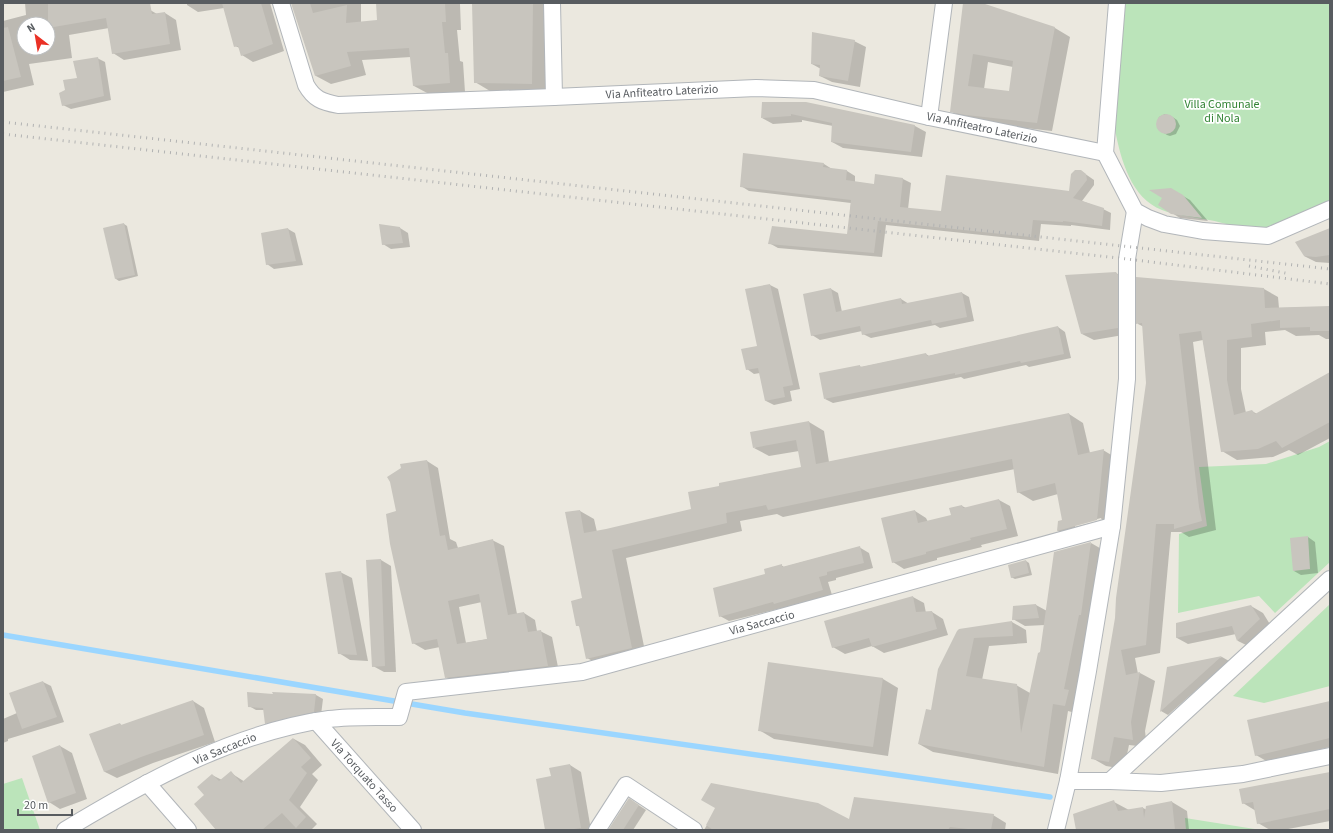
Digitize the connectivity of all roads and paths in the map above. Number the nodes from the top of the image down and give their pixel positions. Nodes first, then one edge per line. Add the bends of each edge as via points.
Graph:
1 (281, 3) edge
2 (552, 3) edge
3 (944, 3) edge
4 (1117, 3) edge
5 (554, 97) junction
6 (929, 117) junction
7 (1106, 152) junction
8 (1330, 209) edge
9 (1135, 211) junction
10 (1112, 526) junction
11 (1330, 579) edge
12 (316, 721) junction
13 (1330, 756) edge
14 (1068, 781) junction
15 (1110, 781) junction
16 (148, 783) junction
17 (65, 830) edge
18 (188, 830) edge
19 (413, 830) edge
20 (597, 830) edge
21 (694, 830) edge
22 (1056, 830) edge

1 - 5 street, Via Anfiteatro Laterizio via 306,85 314,96 325,103
2 - 5 street
3 - 6 street
4 - 7 street
5 - 6 street, Via Anfiteatro Laterizio via 756,88 814,90
6 - 7 street, Via Anfiteatro Laterizio
7 - 9 street
8 - 9 street via 1268,236 1203,231 1164,224
9 - 10 street via 1127,260 1127,379
10 - 12 street, Via Saccaccio via 582,672 406,692 399,717
10 - 14 street
11 - 15 street
12 - 16 street, Via Saccaccio via 276,730 233,744
12 - 19 street, Via Torquato Tasso
13 - 15 street via 1243,774 1161,784
14 - 15 street
14 - 22 street
16 - 17 street, Via Saccaccio
16 - 18 street
20 - 21 street via 626,785

